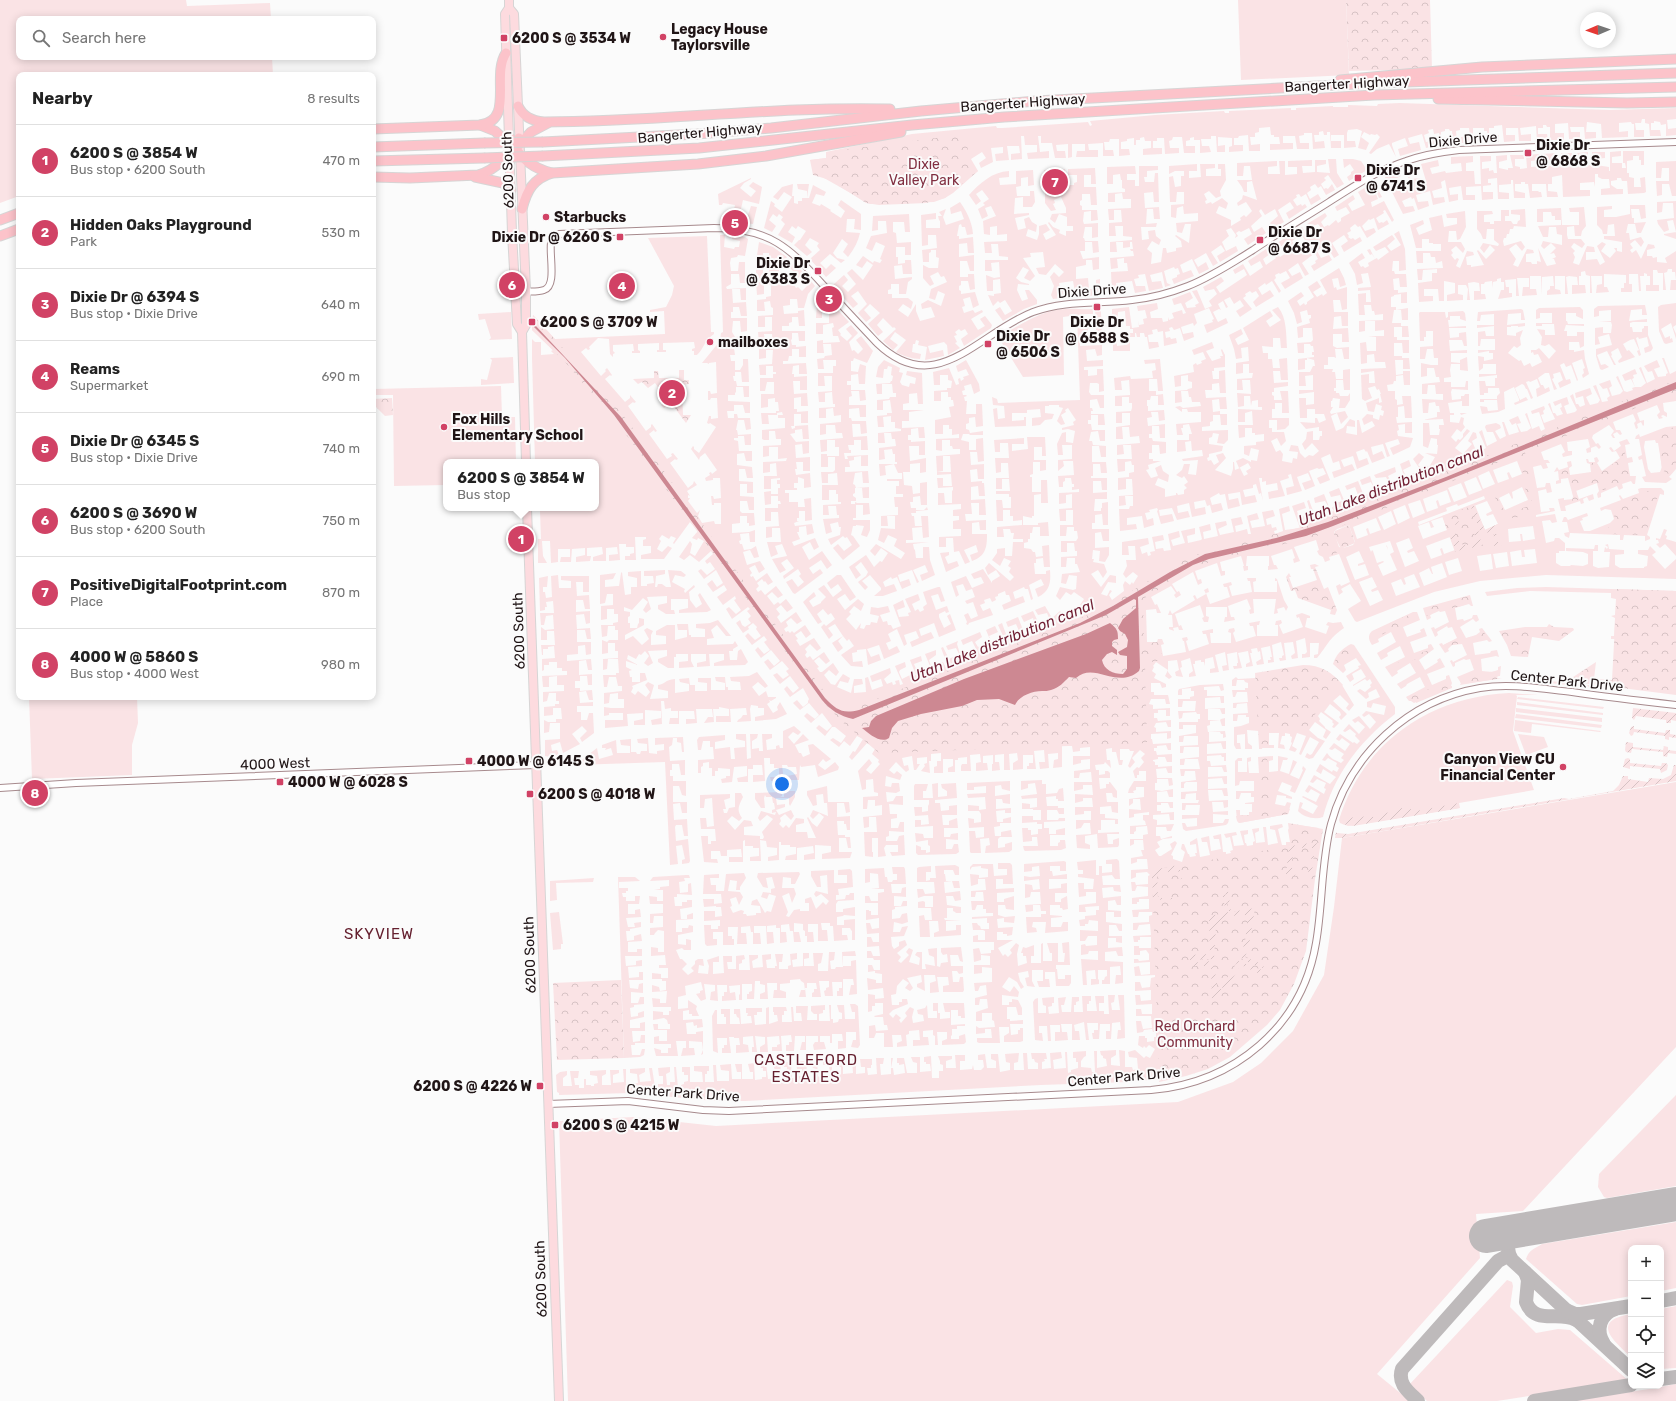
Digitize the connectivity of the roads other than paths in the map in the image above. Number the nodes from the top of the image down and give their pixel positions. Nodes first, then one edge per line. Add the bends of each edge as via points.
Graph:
1 (509, 4) edge
2 (506, 53) junction
3 (1676, 59) edge
4 (1676, 73) edge
5 (1314, 86) junction
6 (1676, 86) edge
7 (1391, 94) junction
8 (1676, 102) edge
9 (518, 106) junction
10 (921, 111) junction
11 (1049, 114) junction
12 (551, 122) junction
13 (480, 125) junction
14 (376, 129) edge
15 (1676, 142) edge
16 (376, 147) edge
17 (514, 149) junction
18 (376, 161) edge
19 (552, 173) junction
20 (470, 176) junction
21 (376, 177) edge
22 (511, 190) junction
23 (522, 209) junction
24 (16, 214) edge
25 (0, 220) edge
26 (16, 230) edge
27 (0, 236) edge
28 (516, 291) junction
29 (526, 291) junction
30 (522, 332) junction
31 (526, 459) edge
32 (527, 511) edge
33 (1676, 705) edge
34 (536, 765) junction
35 (0, 788) edge
36 (548, 1104) junction
37 (558, 1401) edge

1 - 2 main road, 6200 South via 505,14
1 - 9 main road, 6200 South via 514,14
2 - 13 highway via 500,67 499,112 492,121
2 - 17 main road, 6200 South
3 - 5 highway via 1482,67 1353,78
4 - 5 highway, Bangerter Highway
5 - 10 highway, Bangerter Highway via 1030,102
6 - 7 highway, Bangerter Highway
7 - 8 highway via 1501,102
7 - 11 highway, Bangerter Highway
9 - 12 highway via 530,119
9 - 17 main road, 6200 South
10 - 12 highway via 816,110 646,120
10 - 16 highway, Bangerter Highway, bridge via 697,134
11 - 18 highway, Bangerter Highway, bridge via 912,125 699,148
11 - 19 highway via 1000,122 901,132 759,157 698,164
12 - 17 highway via 531,132
13 - 14 highway
13 - 17 highway via 495,131
15 - 29 street, Dixie Drive via 1459,150 1415,158 1371,175 1221,269 1189,286 1140,299 1047,308 1020,319 950,361 928,366 908,364 891,356 799,258 780,244 750,231 714,228 559,234 553,238 551,244 550,285 543,290
17 - 19 highway via 533,166
17 - 20 highway via 493,168 482,174
17 - 22 main road, 6200 South
17 - 23 main road, 6200 South
19 - 23 highway via 531,186
20 - 21 highway
20 - 22 highway via 503,183
22 - 28 main road, 6200 South
23 - 29 main road, 6200 South
24 - 25 highway
26 - 27 highway
28 - 29 street, Dixie Drive
28 - 30 main road, 6200 South via 517,324
29 - 30 main road, 6200 South via 526,325
30 - 31 main road, 6200 South
32 - 34 main road, 6200 South
33 - 36 street, Center Park Drive via 1527,687 1498,686 1466,691 1441,699 1396,725 1360,763 1338,801 1328,839 1314,954 1308,976 1298,996 1280,1024 1258,1046 1233,1065 1196,1082 1151,1090 729,1110 703,1110 628,1101
34 - 35 street, 4000 West
34 - 36 main road, 6200 South
36 - 37 main road, 6200 South

